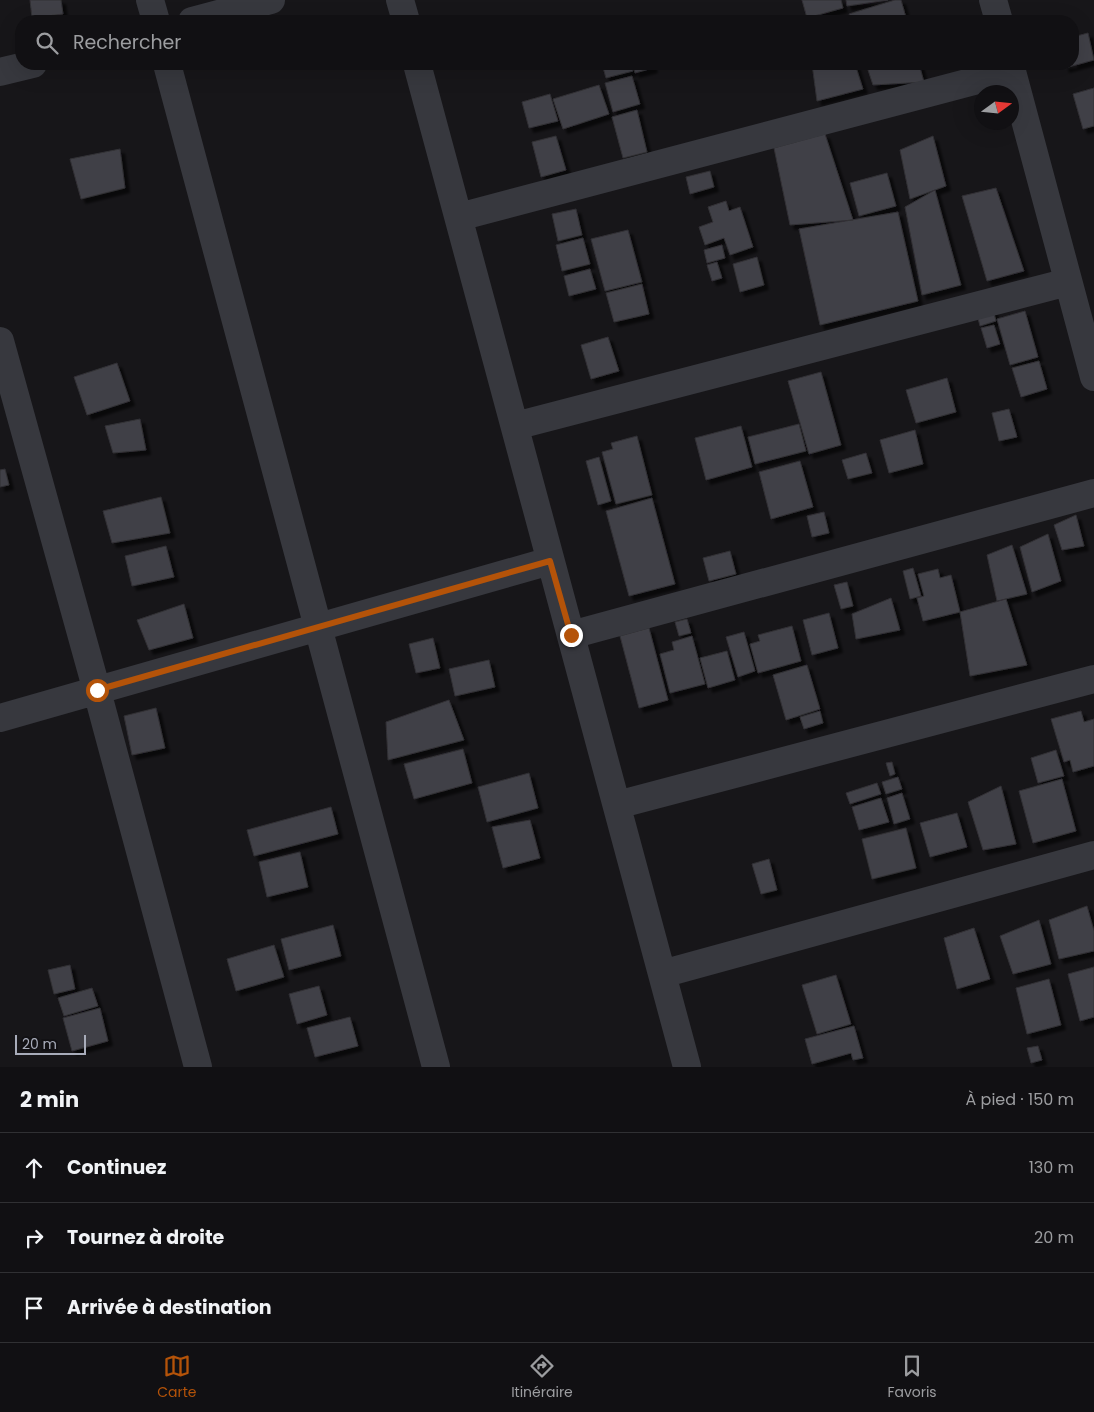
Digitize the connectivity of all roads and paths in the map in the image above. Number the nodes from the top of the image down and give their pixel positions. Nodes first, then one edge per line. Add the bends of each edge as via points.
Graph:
1 (150, 0) edge
2 (271, 0) edge
3 (400, 0) edge
4 (993, 0) edge
5 (154, 15) edge
6 (215, 15) edge
7 (404, 15) edge
8 (997, 15) edge
9 (15, 68) edge
10 (169, 70) edge
11 (419, 70) edge
12 (1000, 70) edge
13 (1012, 70) edge
14 (0, 72) edge
15 (459, 217) junction
16 (1068, 282) junction
17 (0, 341) edge
18 (1094, 377) edge
19 (515, 426) junction
20 (1094, 493) edge
21 (550, 561) junction
22 (318, 628) junction
23 (571, 635) junction
24 (1094, 679) edge
25 (97, 690) junction
26 (0, 718) edge
27 (617, 805) junction
28 (1094, 855) edge
29 (662, 974) junction
30 (198, 1067) edge
31 (436, 1067) edge
32 (687, 1067) edge

1 - 5 street
2 - 6 street
3 - 7 street
4 - 8 street
9 - 14 street
10 - 22 street
11 - 15 street
12 - 15 street
13 - 16 street
15 - 19 street
16 - 18 street
16 - 19 street
17 - 25 street
19 - 21 street
20 - 23 street
21 - 22 street
21 - 23 street
22 - 25 street
22 - 31 street
23 - 27 street
24 - 27 street
25 - 26 street
25 - 30 street
27 - 29 street
28 - 29 street
29 - 32 street

